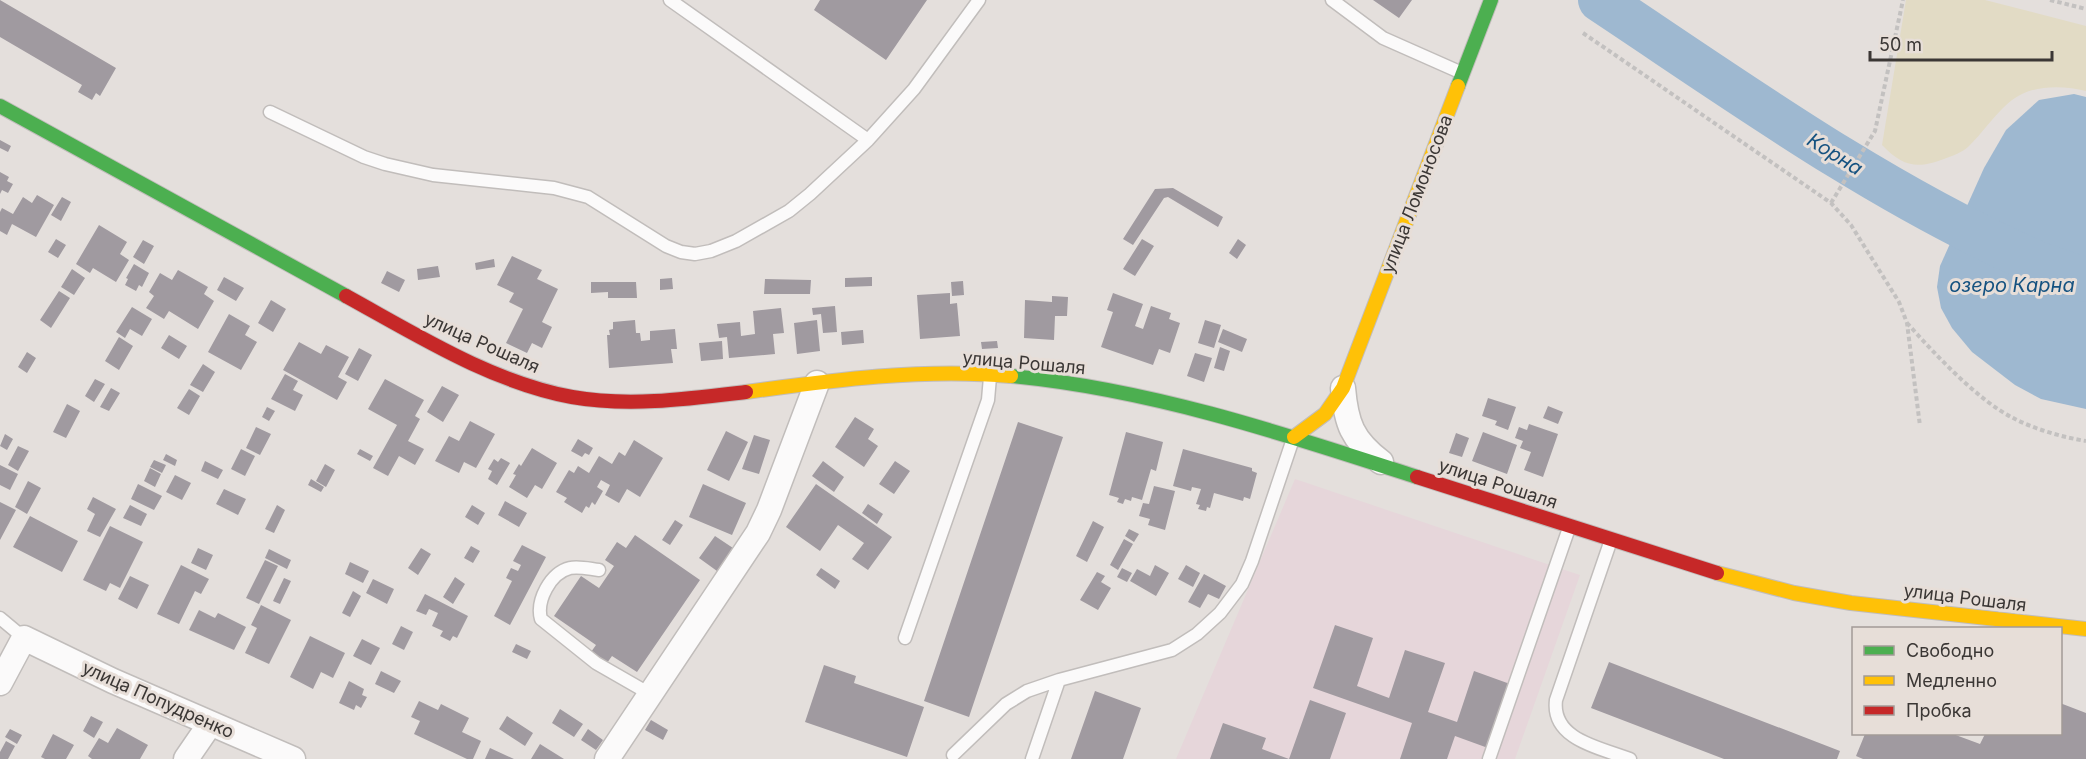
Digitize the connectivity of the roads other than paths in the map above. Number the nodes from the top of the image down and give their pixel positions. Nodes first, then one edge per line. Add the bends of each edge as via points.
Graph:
1 (670, 0) edge
2 (979, 0) edge
3 (1332, 0) edge
4 (1491, 0) edge
5 (1463, 74) junction
6 (0, 106) edge
7 (270, 112) dead end
8 (868, 140) junction
9 (990, 374) junction
10 (817, 383) junction
11 (1343, 388) junction
12 (1294, 436) junction
13 (1389, 468) junction
14 (1569, 526) junction
15 (1611, 540) junction
16 (599, 570) dead end
17 (0, 618) edge
18 (2086, 629) edge
19 (24, 638) junction
20 (904, 638) dead end
21 (1059, 680) junction
22 (0, 683) edge
23 (650, 694) junction
24 (210, 724) junction
25 (953, 755) dead end
26 (186, 759) edge
27 (293, 759) edge
28 (607, 759) edge
29 (1032, 759) edge
30 (1489, 759) edge
31 (1630, 759) edge

1 - 8 lane
2 - 8 lane via 914,89
3 - 5 lane via 1383,38
4 - 5 main road, улица Ломоносова
5 - 11 main road, улица Ломоносова
6 - 10 main road, улица Рошаля via 439,347 542,390 576,397 654,401
7 - 8 lane via 385,164 433,175 554,188 588,197 666,246 695,254 736,242 789,211
9 - 10 main road, улица Рошаля
9 - 12 main road, улица Рошаля via 1116,392
9 - 20 lane via 988,400
10 - 23 street via 758,533
11 - 12 main road, улица Ломоносова via 1325,414
11 - 13 street, улица Ломоносова via 1352,432 1368,452
12 - 13 main road, улица Рошаля
12 - 21 lane via 1252,561 1242,584 1220,614 1172,650
13 - 14 main road, улица Рошаля
14 - 15 main road, улица Рошаля
14 - 30 lane
15 - 18 main road, улица Рошаля via 1794,593
15 - 31 lane via 1554,712 1558,723 1577,739
16 - 23 lane via 578,567 559,573 543,595 541,619 596,663
17 - 19 lane
19 - 22 street
19 - 24 street, улица Попудренко
21 - 25 lane via 1026,691 1006,704
21 - 29 lane
23 - 28 street
24 - 26 street
24 - 27 street, улица Попудренко

